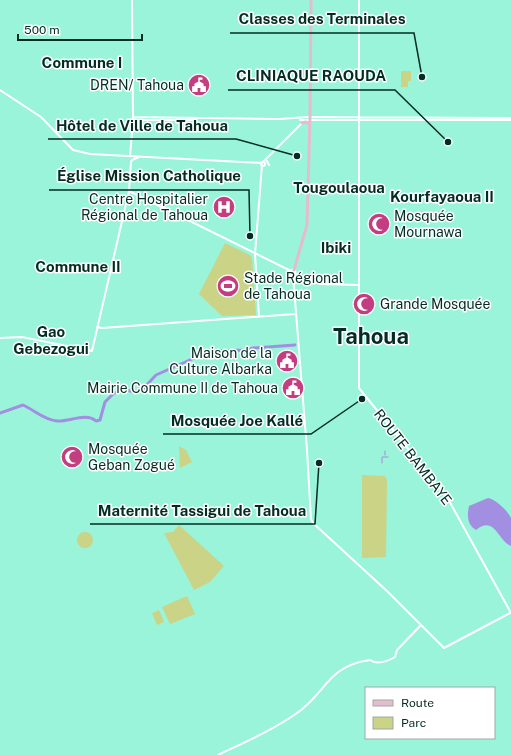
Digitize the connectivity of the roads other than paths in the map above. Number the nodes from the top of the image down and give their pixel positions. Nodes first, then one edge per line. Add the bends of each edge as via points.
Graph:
1 (132, 0) edge
2 (310, 0) edge
3 (359, 0) edge
4 (0, 90) edge
5 (133, 118) junction
6 (308, 119) junction
7 (359, 119) junction
8 (511, 119) edge
9 (302, 123) junction
10 (309, 125) junction
11 (131, 158) junction
12 (263, 164) junction
13 (269, 165) dead end
14 (128, 191) junction
15 (255, 254) junction
16 (293, 273) junction
17 (359, 285) junction
18 (295, 314) junction
19 (259, 316) junction
20 (97, 327) junction
21 (0, 338) edge
22 (511, 613) edge
23 (422, 625) junction
24 (218, 755) edge

1 - 5 street
2 - 6 main road
3 - 7 street
4 - 11 street via 41,117 73,150
5 - 6 street
5 - 11 street
6 - 7 street
6 - 9 street
6 - 10 main road
7 - 8 street
7 - 17 street
9 - 10 main road via 306,122
9 - 12 street
10 - 16 main road via 307,225
11 - 12 street
11 - 14 street
12 - 13 street
12 - 15 street
14 - 15 street
14 - 20 street
15 - 16 street
15 - 19 street
16 - 17 street via 320,284
16 - 18 street
17 - 22 street, ROUTE BAMBAYE via 359,388 447,497
18 - 19 street
18 - 23 street via 311,519
19 - 20 street
20 - 21 street via 92,351 22,337
22 - 23 street via 444,648
23 - 24 street via 398,650 395,657 386,662 370,660 353,663 341,669 300,712

